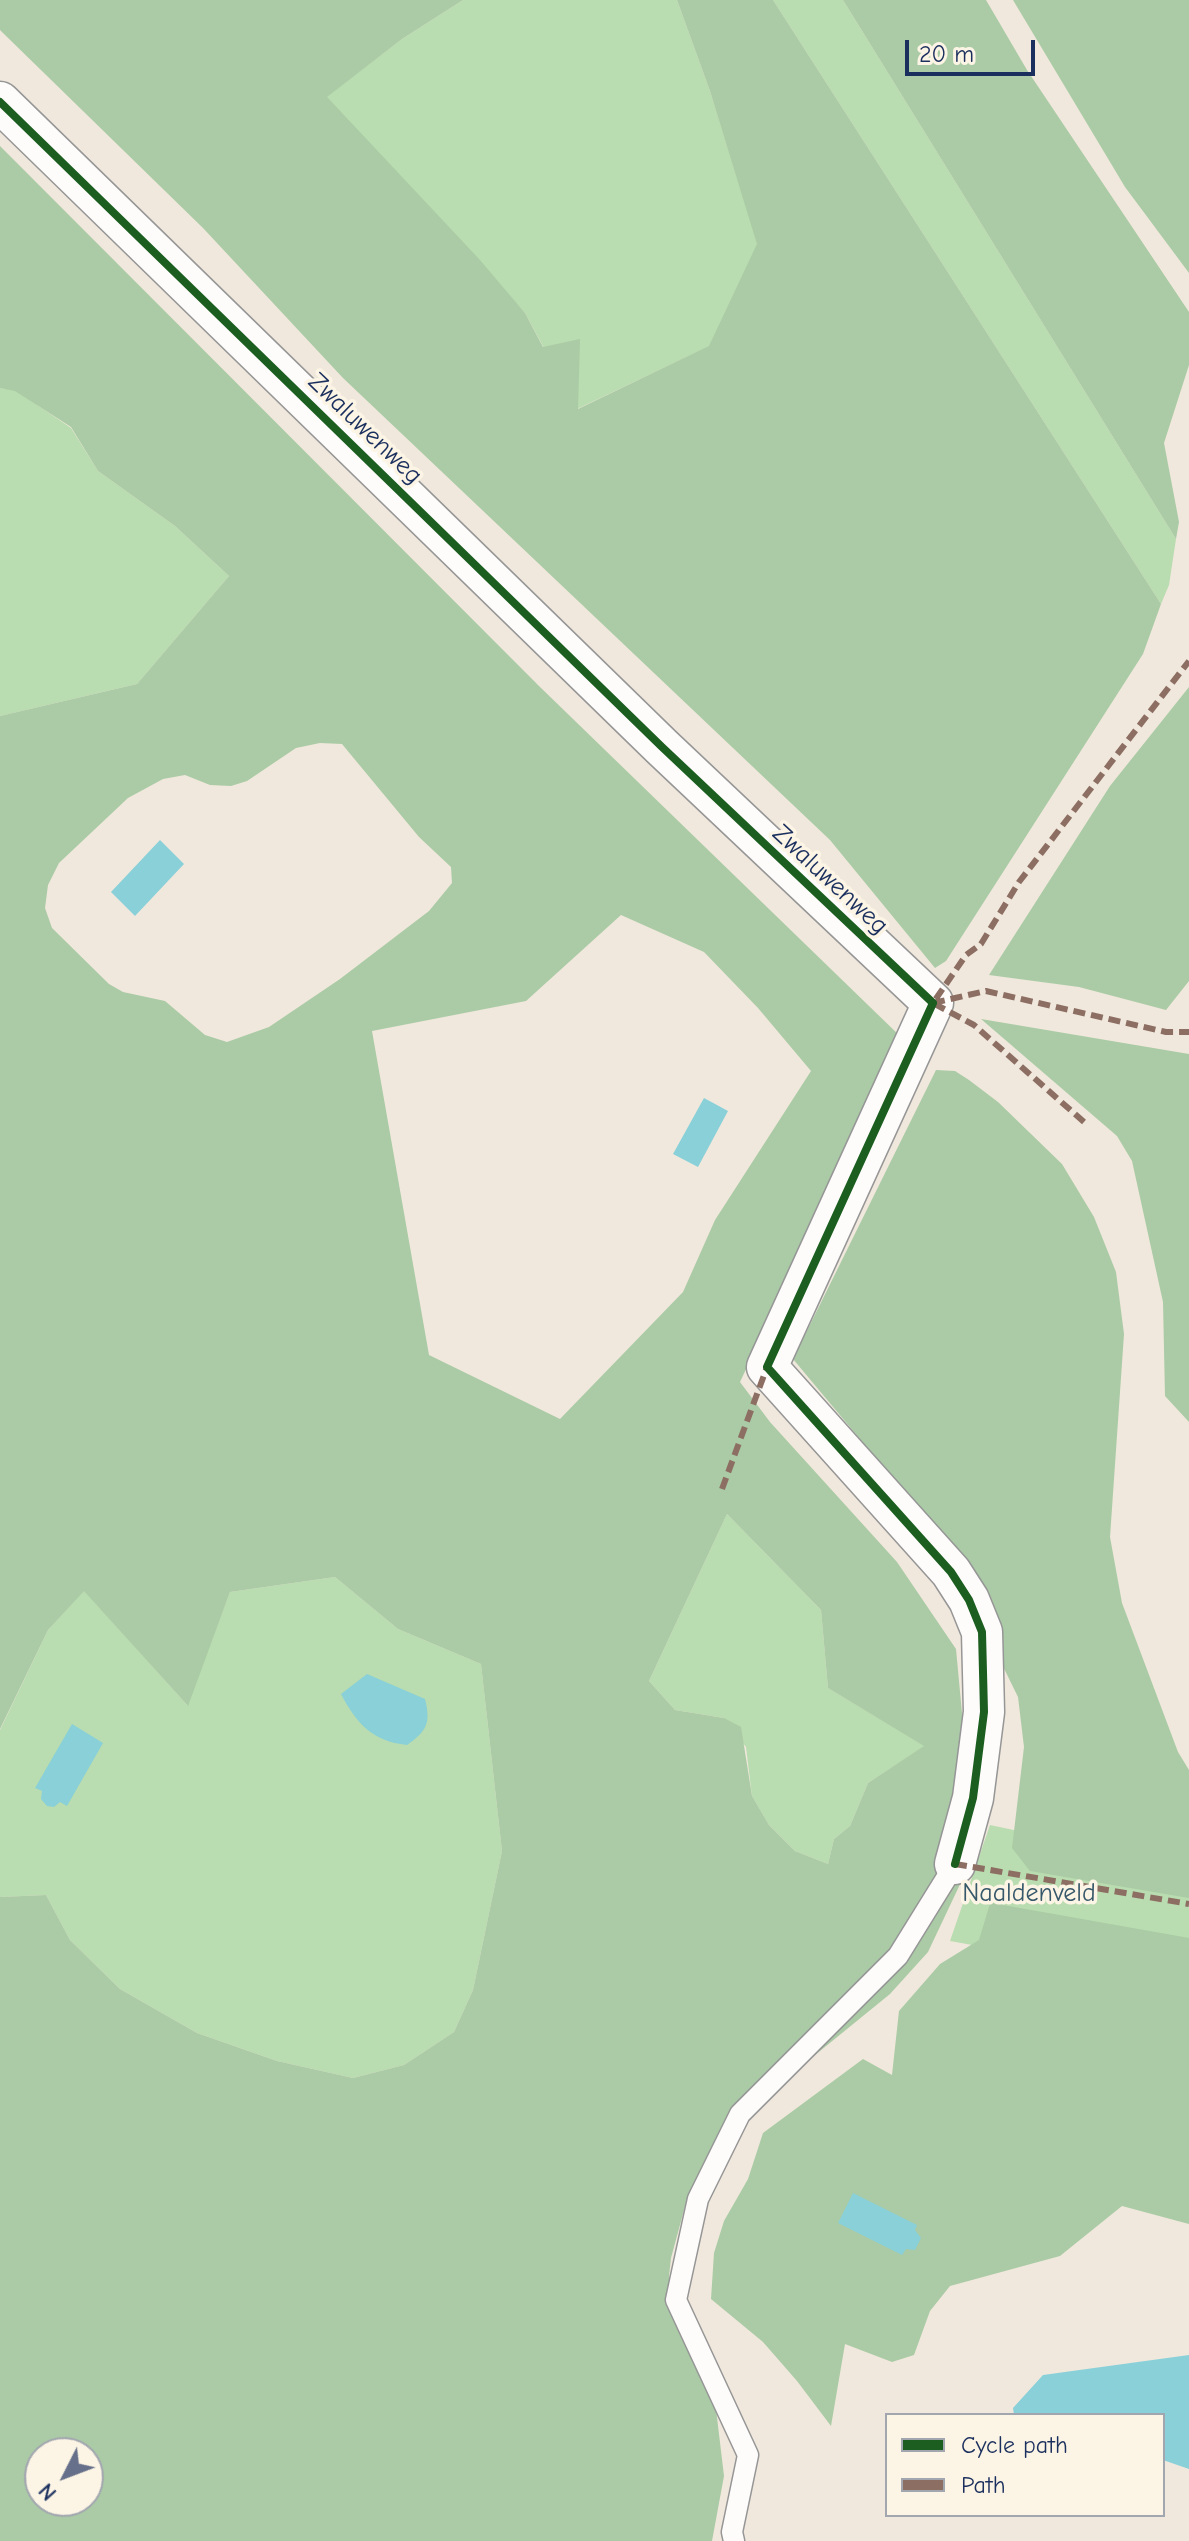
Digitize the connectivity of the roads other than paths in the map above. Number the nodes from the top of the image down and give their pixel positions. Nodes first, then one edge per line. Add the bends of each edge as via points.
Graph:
1 (0, 102) edge
2 (955, 1864) joint
3 (734, 2541) edge

1 - 2 street, Zwaluwenweg via 662,747 933,1003 767,1367 951,1572 982,1632 982,1726 973,1798
2 - 3 lane via 898,1956 740,2114 698,2199 676,2300 748,2455

